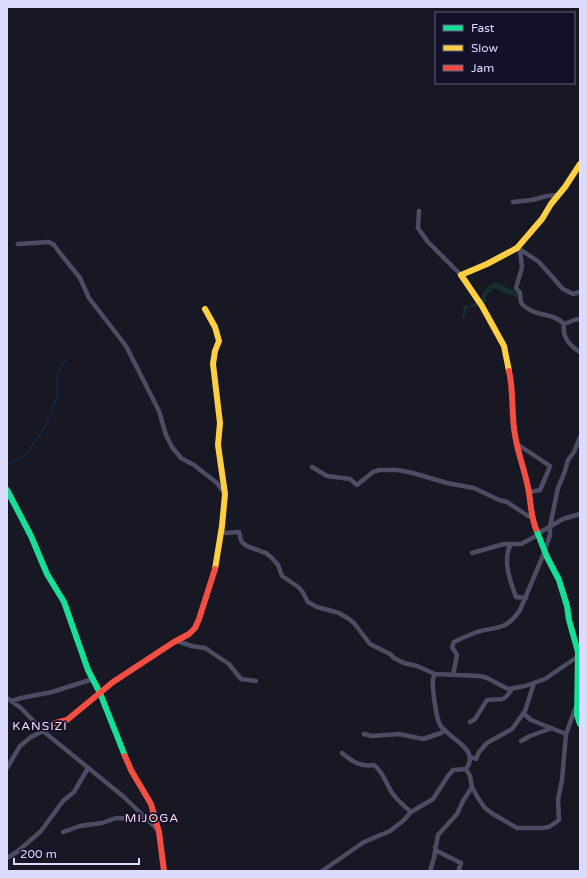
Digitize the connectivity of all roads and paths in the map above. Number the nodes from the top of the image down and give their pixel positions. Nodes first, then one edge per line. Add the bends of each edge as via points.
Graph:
1 (580, 164) edge
2 (578, 171) edge
3 (557, 195) junction
4 (513, 202) dead end
5 (419, 211) dead end
6 (18, 244) dead end
7 (519, 248) junction
8 (461, 275) junction
9 (580, 292) edge
10 (205, 308) dead end
11 (580, 320) edge
12 (564, 324) junction
13 (580, 352) edge
14 (580, 437) edge
15 (517, 444) junction
16 (312, 466) dead end
17 (7, 490) edge
18 (529, 492) junction
19 (225, 494) junction
20 (580, 514) edge
21 (532, 517) junction
22 (550, 526) junction
23 (221, 530) junction
24 (538, 534) junction
25 (511, 544) junction
26 (545, 551) junction
27 (472, 553) dead end
28 (526, 598) junction
29 (176, 641) junction
30 (578, 654) edge
31 (435, 674) junction
32 (453, 675) junction
33 (93, 679) junction
34 (256, 681) dead end
35 (534, 683) junction
36 (512, 689) junction
37 (100, 693) junction
38 (7, 698) edge
39 (12, 701) junction
40 (577, 704) junction
41 (523, 713) junction
42 (470, 722) dead end
43 (580, 723) edge
44 (569, 724) junction
45 (552, 728) junction
46 (42, 729) junction
47 (445, 730) junction
48 (364, 734) dead end
49 (566, 734) junction
50 (521, 741) dead end
51 (342, 753) dead end
52 (471, 758) junction
53 (7, 768) edge
54 (88, 768) junction
55 (466, 769) junction
56 (472, 787) junction
57 (411, 812) junction
58 (146, 819) junction
59 (63, 832) dead end
60 (159, 832) junction
61 (435, 847) junction
62 (8, 856) edge
63 (164, 871) edge
64 (322, 871) edge
65 (430, 871) edge
66 (460, 871) edge

1 - 2 street
2 - 3 street
3 - 4 street
3 - 7 street
5 - 8 street via 418,228 428,242
6 - 19 street via 48,242 54,245 80,278 89,298 126,346 159,411 171,445 181,458 194,464 217,483
7 - 8 street
7 - 9 street via 539,262 563,289 573,294
7 - 12 street via 522,267 516,288 520,293 520,300 536,313 552,316
8 - 15 street via 504,346 511,378
10 - 19 street via 219,341 213,364 220,423 218,445
11 - 12 street
12 - 13 street via 566,340
14 - 22 street via 558,488
15 - 18 street
15 - 18 street via 550,466 540,490
16 - 21 street via 327,476 350,478 357,485 379,470 413,473 474,488 507,502
17 - 33 street via 47,574 64,602
18 - 21 street
19 - 23 street
20 - 22 street
21 - 24 street
22 - 24 street
22 - 26 street
23 - 29 street via 215,568 199,619 192,632
23 - 31 street via 225,533 239,532 244,544 266,553 278,565 282,576 302,591 308,602 349,619 370,644 404,664 417,666
24 - 25 street via 521,544
24 - 26 street
25 - 27 street
25 - 28 street via 506,557 511,582 516,597
26 - 28 street
26 - 30 street via 559,580
28 - 32 street via 517,615 506,625 477,632 454,642 452,647 457,655
29 - 34 street via 205,648 229,664 242,679
29 - 37 street
30 - 35 street via 546,679
30 - 40 street
31 - 32 street
31 - 47 street via 435,702 440,724
32 - 36 street via 480,676 503,688
33 - 37 street
33 - 39 street
35 - 36 street
35 - 41 street
36 - 42 street via 502,700 487,700 475,719
37 - 46 street via 67,720
37 - 60 street via 131,770 151,804
38 - 39 street
39 - 46 street
40 - 43 street
40 - 44 street
41 - 45 street via 531,720
41 - 52 street via 512,729 481,748 476,759
43 - 44 street
44 - 49 street
45 - 49 street
45 - 50 street
46 - 53 street via 20,746
46 - 54 street
47 - 48 street via 423,739 398,734
47 - 52 street via 468,751
49 - 56 street via 558,800 559,820 553,824 542,828 517,828 485,808
51 - 57 street via 353,762 379,768 392,794
52 - 55 street via 471,763
54 - 58 street
54 - 62 street via 74,792 63,800 40,831 17,852
55 - 56 street
55 - 57 street via 453,770 433,799
56 - 61 street via 457,814 438,835
57 - 64 street via 390,830 364,842
58 - 59 street via 116,818
58 - 60 street
60 - 63 street
61 - 65 street
61 - 66 street via 437,851 461,864

